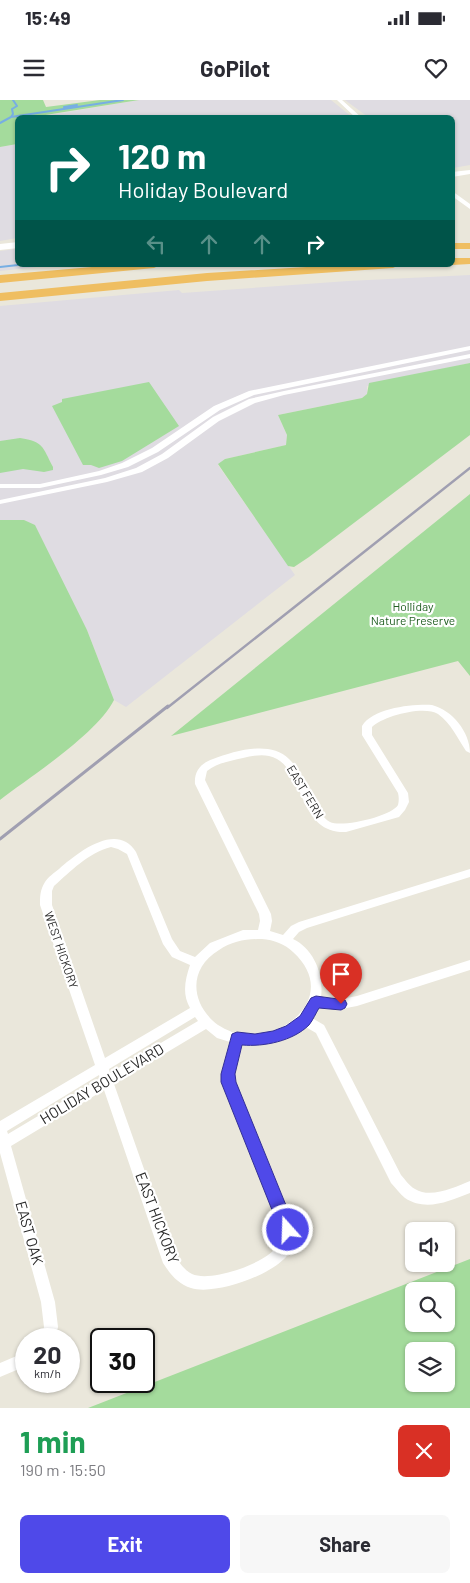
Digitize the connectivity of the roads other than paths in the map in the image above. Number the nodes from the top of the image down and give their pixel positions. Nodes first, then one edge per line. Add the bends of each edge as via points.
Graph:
1 (339, 100) edge
2 (356, 115) edge
3 (470, 172) edge
4 (455, 174) edge
5 (455, 195) edge
6 (470, 207) edge
7 (15, 245) edge
8 (455, 246) edge
9 (470, 246) edge
10 (0, 247) edge
11 (455, 262) edge
12 (470, 262) edge
13 (133, 267) edge
14 (362, 267) edge
15 (0, 280) edge
16 (0, 297) edge
17 (470, 348) edge
18 (470, 356) edge
19 (400, 362) junction
20 (406, 369) junction
21 (289, 384) junction
22 (295, 391) junction
23 (206, 414) junction
24 (216, 419) junction
25 (0, 486) edge
26 (42, 490) junction
27 (0, 502) edge
28 (470, 749) edge
29 (470, 873) edge
30 (263, 935) junction
31 (284, 941) junction
32 (197, 963) junction
33 (470, 965) edge
34 (316, 1002) junction
35 (196, 1011) junction
36 (304, 1020) junction
37 (205, 1023) junction
38 (237, 1038) junction
39 (101, 1066) junction
40 (107, 1081) junction
41 (0, 1128) edge
42 (2, 1145) edge
43 (470, 1188) edge
44 (51, 1328) edge
45 (15, 1364) edge
46 (0, 1370) edge

1 - 2 street
3 - 4 main road
5 - 6 street
7 - 10 main road
8 - 9 highway
11 - 12 highway
13 - 15 highway
14 - 16 highway via 207,277
17 - 19 street
18 - 20 street
19 - 20 street
19 - 21 street
20 - 22 street
21 - 22 street
21 - 23 street via 237,398
22 - 24 street via 252,401
23 - 24 street
23 - 26 street via 155,450 125,466
24 - 26 street via 165,456 139,470 107,480
25 - 26 street
26 - 27 street
28 - 30 street, EAST FERN via 444,714 432,708 414,708 372,721 366,727 367,734 403,793 404,802 395,814 347,828 332,827 320,820 286,760 275,752 258,750 213,762 203,769 200,784 265,914
29 - 31 street via 303,925
30 - 31 street
30 - 32 street via 222,942 207,951
31 - 34 street via 311,965 316,983
32 - 35 street via 191,976 190,992
32 - 39 street, WEST HICKORY via 176,954 167,941 126,846 113,842 97,846 50,883 46,891 46,905
33 - 34 street via 357,1001 341,1004
34 - 36 street
35 - 37 street
35 - 39 street, HOLIDAY BOULEVARD
36 - 38 street via 274,1037
36 - 43 street via 320,1029 396,1178 410,1193 435,1199
37 - 38 street
37 - 40 street, HOLIDAY BOULEVARD
38 - 40 street, EAST HICKORY via 229,1082 285,1219 288,1240 274,1261 222,1282 205,1284 191,1281 168,1258
39 - 40 street, EAST HICKORY
39 - 41 street, HOLIDAY BOULEVARD
40 - 42 street, HOLIDAY BOULEVARD
41 - 42 street, EAST OAK
42 - 44 street, EAST OAK via 48,1302
45 - 46 street

